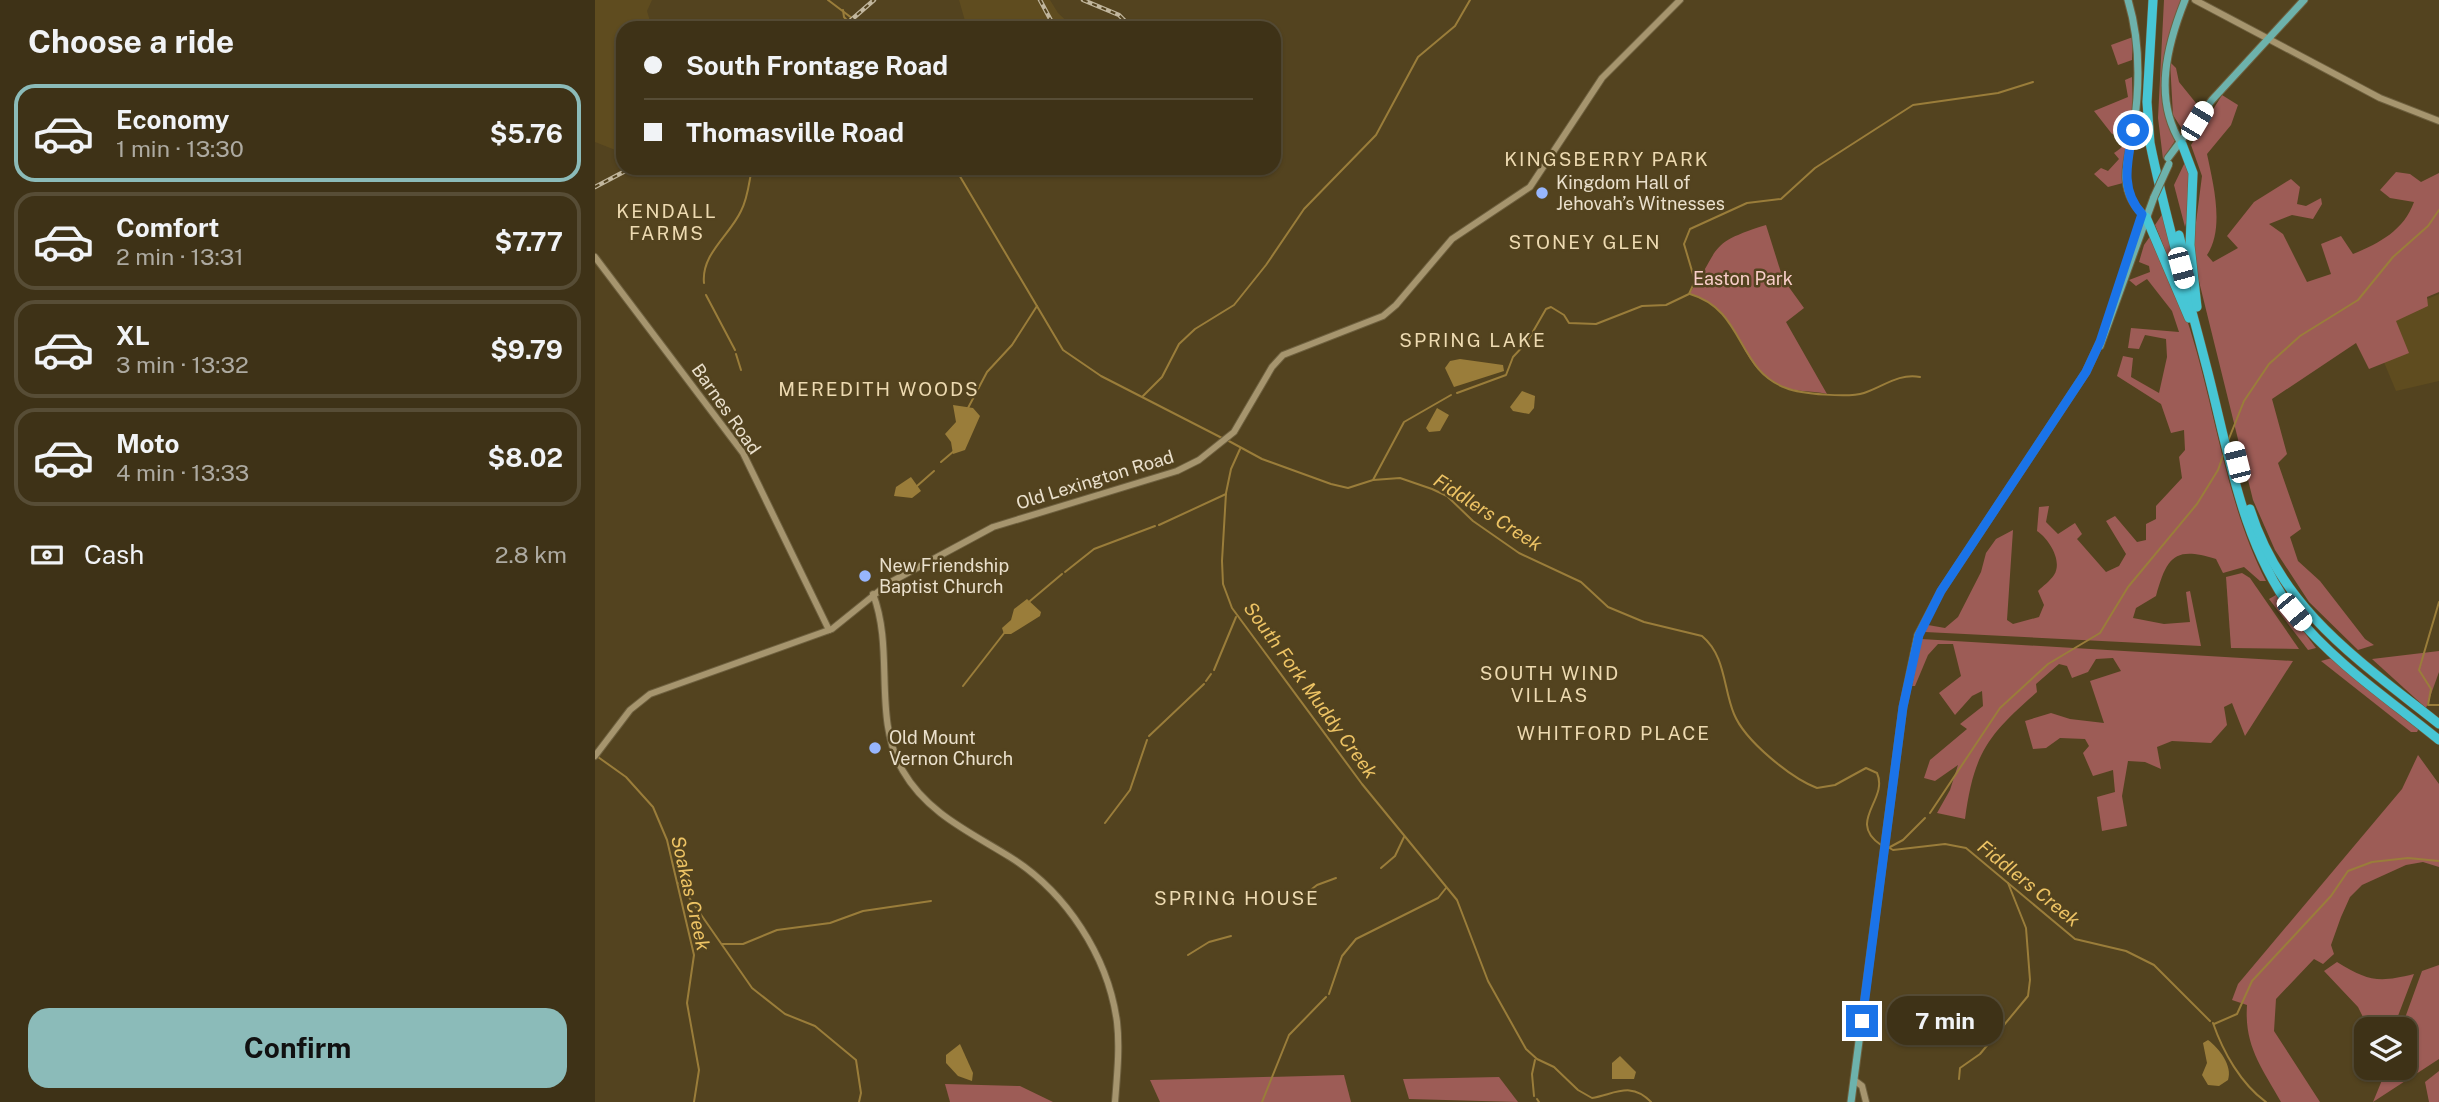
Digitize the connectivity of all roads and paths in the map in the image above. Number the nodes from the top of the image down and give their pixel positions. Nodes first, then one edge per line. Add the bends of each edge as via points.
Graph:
1 (1680, 0) edge
2 (2128, 0) edge
3 (2153, 0) edge
4 (2159, 0) edge
5 (2185, 0) edge
6 (2195, 0) edge
7 (2304, 0) edge
8 (2266, 38) junction
9 (2204, 109) junction
10 (2439, 121) edge
11 (2186, 131) junction
12 (2174, 132) junction
13 (2180, 142) junction
14 (2144, 216) junction
15 (2152, 228) junction
16 (2140, 232) junction
17 (595, 257) edge
18 (2128, 263) junction
19 (2197, 307) junction
20 (2208, 372) junction
21 (873, 594) junction
22 (829, 630) junction
23 (2437, 722) edge
24 (2439, 740) edge
25 (595, 756) edge
26 (1854, 1080) junction
27 (1115, 1102) edge
28 (1851, 1102) edge
29 (1866, 1102) edge

1 - 21 street, Old Lexington Road via 1602,78 1530,187 1452,239 1383,316 1283,355 1246,416 1219,447 1177,471 993,527
2 - 14 main road via 2137,51 2135,116 2126,179 2131,199
3 - 20 highway via 2147,102 2150,143
4 - 19 highway via 2154,133
5 - 12 main road via 2167,51 2166,102
6 - 8 street
7 - 8 main road
8 - 9 main road
8 - 10 street via 2380,98
9 - 11 main road
9 - 13 main road
11 - 12 main road
11 - 13 main road
12 - 13 main road
13 - 14 main road, bridge
13 - 19 highway via 2193,173 2190,245
14 - 15 highway
14 - 16 main road
14 - 18 main road
15 - 16 highway
15 - 20 highway
16 - 18 main road
17 - 22 street, Barnes Road via 737,444
18 - 26 main road via 2089,364 1941,591 1919,635 1903,707
19 - 23 highway via 2245,493 2270,558 2313,620
20 - 24 highway via 2248,523 2280,592 2327,649
21 - 22 street, Old Lexington Road via 853,615
21 - 27 street via 880,612 888,731 898,763 937,811 1028,870 1072,913 1104,977 1114,1009 1118,1036
22 - 25 street, Old Lexington Road via 649,694 630,710
26 - 28 main road
26 - 29 street via 1862,1086

